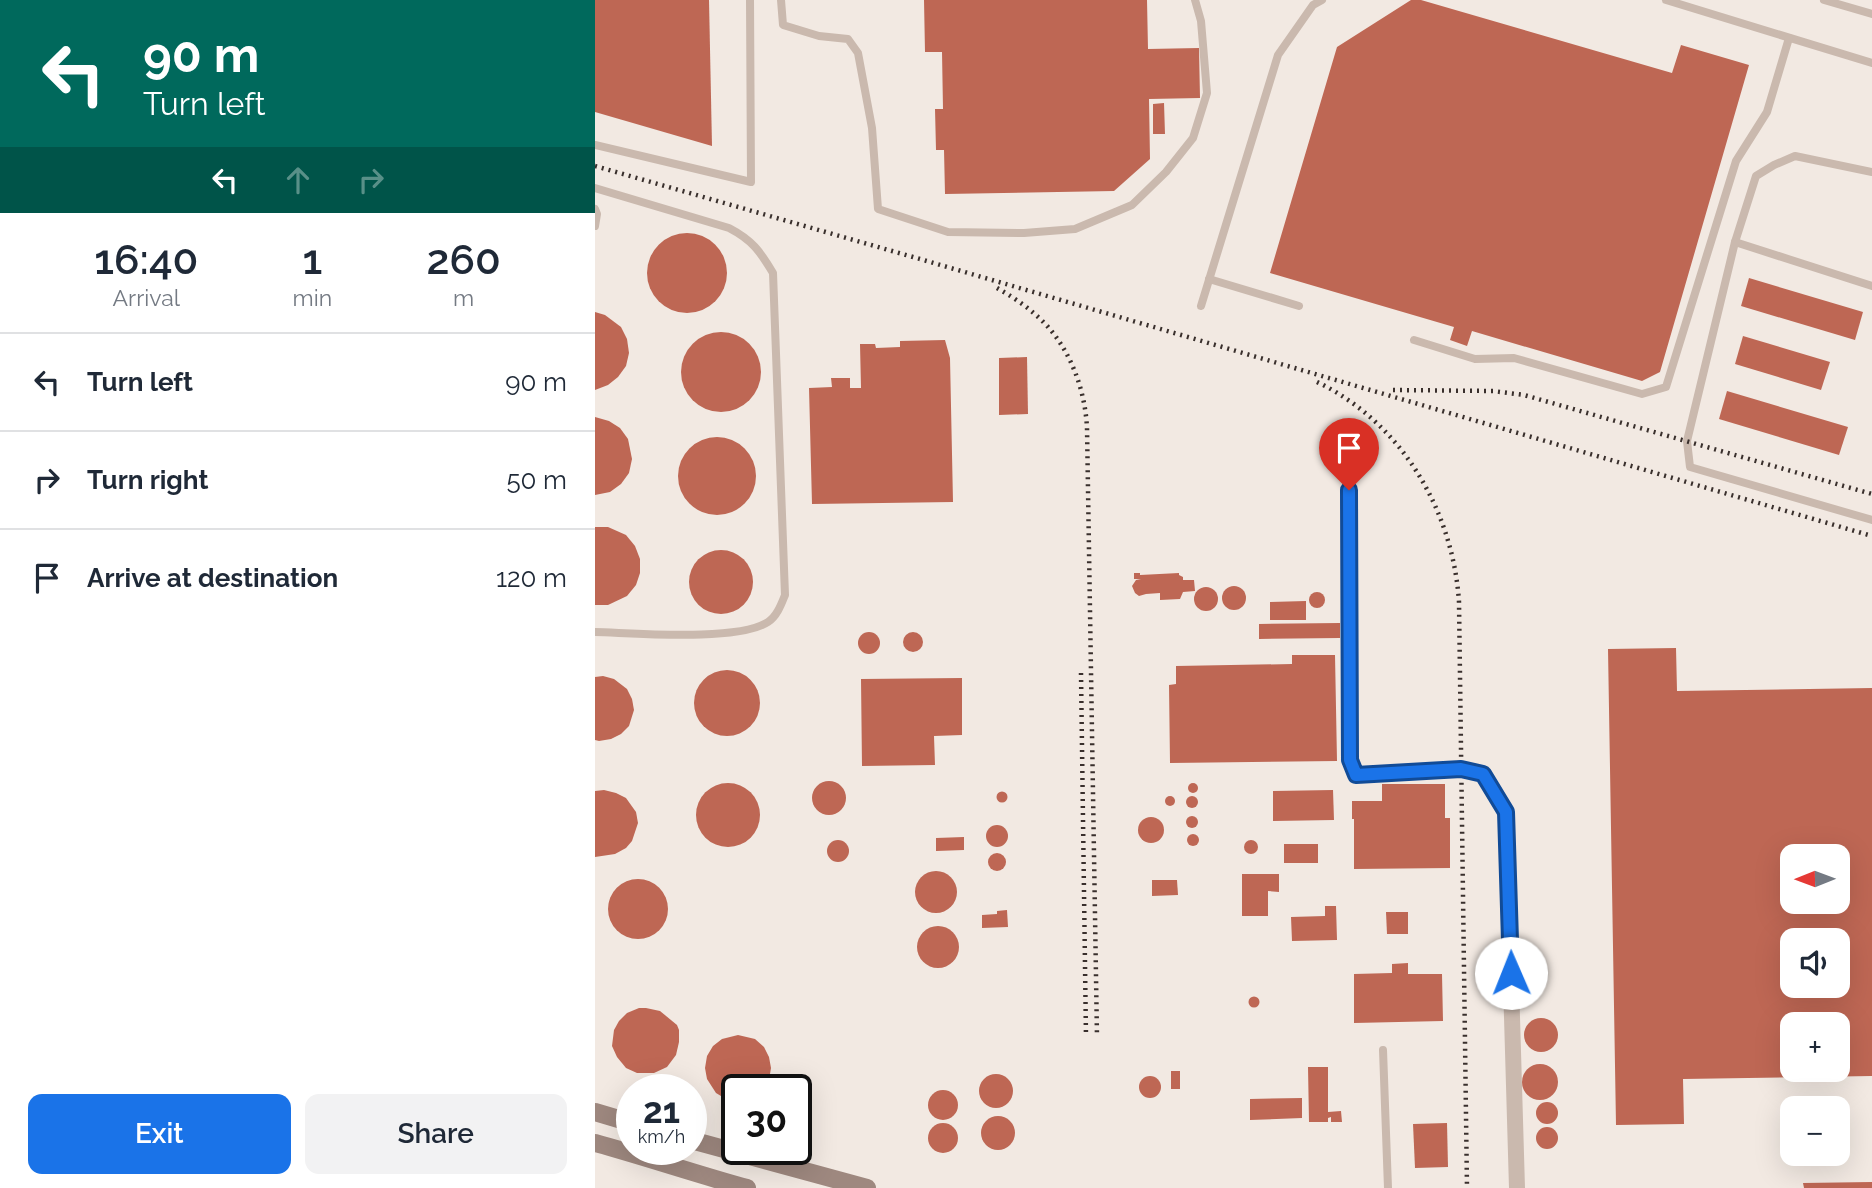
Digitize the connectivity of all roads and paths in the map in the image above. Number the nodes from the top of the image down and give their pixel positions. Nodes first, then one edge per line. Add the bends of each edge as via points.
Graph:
1 (750, 0) edge
2 (781, 0) edge
3 (1195, 0) edge
4 (1322, 0) edge
5 (1666, 0) edge
6 (1823, 0) edge
7 (1872, 14) edge
8 (1789, 38) junction
9 (1872, 63) edge
10 (595, 145) edge
11 (1872, 172) edge
12 (595, 188) edge
13 (595, 209) edge
14 (595, 226) edge
15 (1735, 242) junction
16 (1209, 279) junction
17 (1872, 286) edge
18 (1201, 306) dead end
19 (1299, 306) dead end
20 (1414, 340) dead end
21 (1349, 490) dead end
22 (1872, 520) edge
23 (595, 632) edge
24 (1383, 1050) dead end
25 (595, 1112) edge
26 (616, 1118) edge
27 (595, 1143) edge
28 (707, 1144) edge
29 (747, 1188) edge
30 (867, 1188) edge
31 (1388, 1188) edge
32 (1517, 1188) edge

1 - 10 lane via 751,182
2 - 3 lane via 783,24 819,36 848,39 858,53 872,128 878,209 948,232 1024,233 1075,229 1132,205 1193,138 1207,93
4 - 16 lane via 1313,5 1278,55
5 - 8 lane
6 - 7 lane
8 - 9 lane
8 - 20 lane via 1767,112 1736,161 1666,387 1642,394 1514,358 1475,359
11 - 15 lane via 1795,156 1774,165 1756,176
12 - 23 lane via 729,228 761,251 773,273 785,595 769,621 734,633
13 - 14 lane
15 - 17 lane
15 - 22 lane via 1687,441 1690,467
16 - 18 lane
16 - 19 lane
21 - 32 street via 1350,760 1356,775 1461,769 1483,774 1506,812
24 - 31 lane
25 - 26 main road
27 - 29 main road
28 - 30 main road

